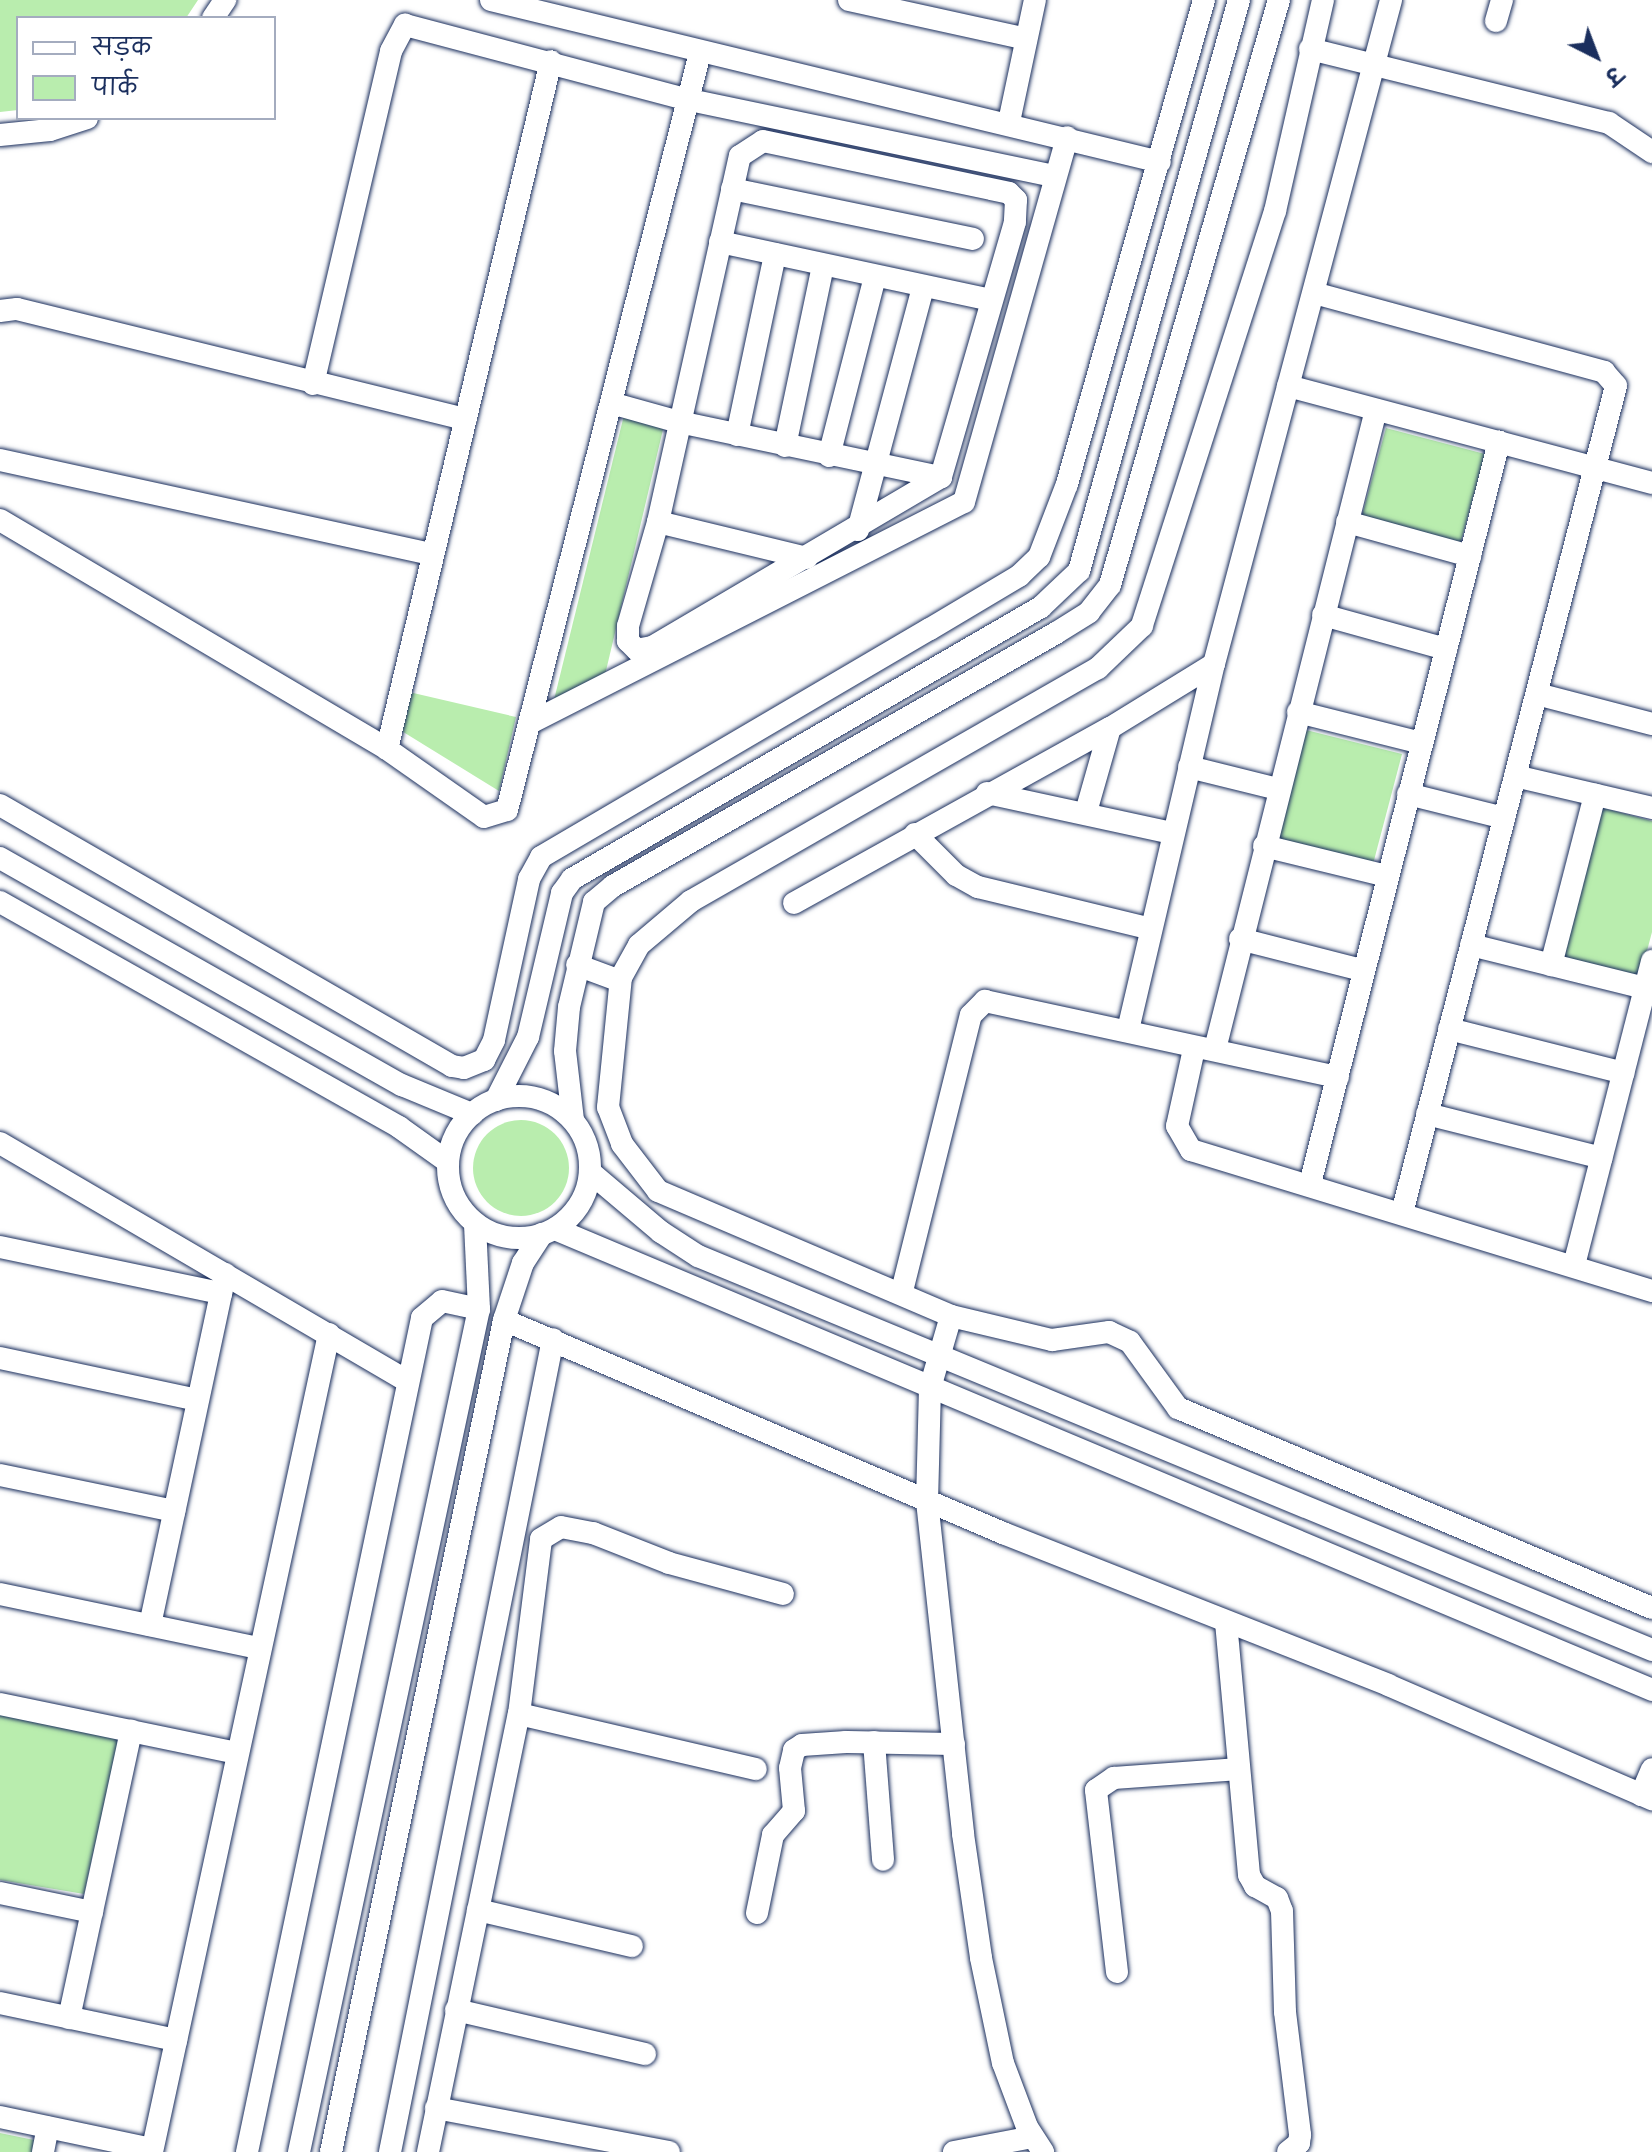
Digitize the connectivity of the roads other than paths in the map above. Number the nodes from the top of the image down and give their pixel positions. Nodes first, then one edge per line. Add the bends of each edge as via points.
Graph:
1 (491, 0) edge
2 (849, 0) edge
3 (1035, 0) edge
4 (1204, 0) edge
5 (1239, 0) edge
6 (1279, 0) edge
7 (1323, 0) edge
8 (1391, 0) edge
9 (561, 8) edge
10 (1026, 39) junction
11 (1310, 49) junction
12 (700, 53) junction
13 (551, 61) junction
14 (1374, 64) junction
15 (685, 99) junction
16 (81, 120) edge
17 (1009, 122) junction
18 (0, 135) edge
19 (1067, 137) junction
20 (1652, 152) edge
21 (1160, 162) junction
22 (1053, 176) junction
23 (732, 189) junction
24 (973, 239) dead end
25 (720, 242) junction
26 (775, 254) junction
27 (823, 265) junction
28 (875, 277) junction
29 (923, 288) junction
30 (1314, 293) junction
31 (990, 300) junction
32 (0, 311) edge
33 (313, 384) junction
34 (1288, 386) junction
35 (611, 403) junction
36 (1376, 410) junction
37 (466, 419) junction
38 (679, 422) junction
39 (737, 435) junction
40 (1499, 442) junction
41 (785, 446) junction
42 (829, 456) junction
43 (0, 460) edge
44 (879, 467) junction
45 (1598, 470) junction
46 (941, 477) junction
47 (1652, 483) edge
48 (0, 520) edge
49 (658, 522) junction
50 (1347, 522) junction
51 (858, 530) junction
52 (432, 554) junction
53 (1470, 556) junction
54 (807, 558) junction
55 (1323, 615) junction
56 (1446, 649) junction
57 (1214, 664) junction
58 (1537, 694) junction
59 (1298, 712) junction
60 (530, 723) junction
61 (1652, 724) edge
62 (1110, 728) junction
63 (1421, 743) junction
64 (387, 749) junction
65 (1189, 767) junction
66 (1515, 776) junction
67 (1278, 789) junction
68 (987, 793) junction
69 (1408, 794) junction
70 (1595, 795) junction
71 (0, 805) edge
72 (1652, 808) edge
73 (1086, 812) junction
74 (1504, 818) junction
75 (1172, 833) junction
76 (915, 834) junction
77 (1264, 846) junction
78 (0, 858) edge
79 (1387, 876) junction
80 (0, 902) edge
81 (794, 903) dead end
82 (1151, 929) junction
83 (1240, 939) junction
84 (1471, 945) junction
85 (1652, 961) edge
86 (577, 965) junction
87 (1551, 965) junction
88 (510, 969) junction
89 (1362, 970) junction
90 (543, 974) junction
91 (620, 981) junction
92 (1645, 988) junction
93 (1449, 1029) junction
94 (1128, 1030) junction
95 (1205, 1049) junction
96 (1624, 1073) junction
97 (1338, 1077) junction
98 (496, 1100) junction
99 (472, 1114) junction
100 (1427, 1114) junction
101 (573, 1120) junction
102 (0, 1143) edge
103 (1602, 1158) junction
104 (448, 1162) junction
105 (590, 1172) junction
106 (1310, 1184) junction
107 (1402, 1213) junction
108 (475, 1223) junction
109 (548, 1232) junction
110 (0, 1247) edge
111 (1574, 1265) junction
112 (223, 1283) junction
113 (902, 1291) junction
114 (1652, 1291) edge
115 (479, 1309) junction
116 (951, 1316) junction
117 (504, 1320) junction
118 (329, 1334) junction
119 (553, 1339) junction
120 (936, 1353) junction
121 (0, 1358) edge
122 (407, 1381) junction
123 (930, 1388) junction
124 (198, 1400) junction
125 (0, 1475) edge
126 (927, 1501) junction
127 (174, 1511) junction
128 (0, 1594) edge
129 (783, 1594) dead end
130 (1652, 1608) edge
131 (1226, 1622) junction
132 (150, 1625) junction
133 (259, 1648) junction
134 (1652, 1650) edge
135 (1652, 1690) edge
136 (0, 1704) edge
137 (519, 1714) junction
138 (131, 1731) junction
139 (874, 1742) junction
140 (954, 1744) junction
141 (237, 1753) junction
142 (756, 1769) dead end
143 (1239, 1769) junction
144 (1652, 1769) edge
145 (1646, 1797) edge
146 (883, 1860) dead end
147 (0, 1893) edge
148 (478, 1910) junction
149 (92, 1912) junction
150 (757, 1913) dead end
151 (632, 1946) dead end
152 (1117, 1972) dead end
153 (0, 2003) edge
154 (456, 2010) junction
155 (69, 2018) junction
156 (176, 2040) junction
157 (645, 2054) dead end
158 (436, 2108) junction
159 (0, 2117) edge
160 (48, 2127) junction
161 (1038, 2145) edge
162 (152, 2151) edge
163 (43, 2152) edge
164 (247, 2152) edge
165 (299, 2152) edge
166 (331, 2152) edge
167 (390, 2152) edge
168 (428, 2152) edge
169 (669, 2152) edge
170 (954, 2152) edge
171 (1288, 2152) edge

1 - 9 street
2 - 10 street
3 - 10 street
4 - 21 street
5 - 90 street via 1079,571 1041,607 588,866 562,893
6 - 86 street via 1110,585 1089,612 1056,633 613,886 594,902
7 - 11 street
8 - 14 street
9 - 12 street
10 - 17 street
11 - 14 street
11 - 91 street via 1275,211 1142,626 1098,668 691,901 639,945
12 - 15 street
12 - 17 street
13 - 15 street
13 - 33 street via 415,25 399,30
13 - 37 street
14 - 20 street via 1609,123
14 - 30 street
15 - 22 street
15 - 35 street
16 - 18 street via 50,130
17 - 19 street
19 - 21 street
19 - 22 street
21 - 88 street via 1062,498 1039,557 955,614 541,857 529,879
22 - 60 street via 964,502
23 - 24 street
23 - 25 street
23 - 31 street via 740,156 763,141 1009,193 1016,200 1015,222
25 - 26 street
25 - 38 street
26 - 27 street
26 - 39 street
27 - 28 street
27 - 41 street
28 - 29 street
28 - 42 street
29 - 31 street
29 - 44 street
30 - 34 street
30 - 45 street via 1604,372 1616,386 1617,397
31 - 46 street
32 - 33 street via 17,309
33 - 37 street
34 - 36 street
34 - 57 street
35 - 38 street
35 - 60 street
36 - 40 street
36 - 50 street
37 - 52 street
38 - 39 street
38 - 49 street
39 - 41 street
40 - 45 street
40 - 53 street
41 - 42 street
42 - 44 street
43 - 52 street
44 - 46 street
44 - 51 street
45 - 47 street
45 - 58 street
46 - 51 street
48 - 64 street
49 - 54 street
49 - 54 street via 627,634 637,650 652,647
50 - 53 street
50 - 55 street
51 - 54 street
52 - 64 street
53 - 56 street
55 - 56 street
55 - 59 street
56 - 63 street
57 - 62 street
57 - 65 street
58 - 61 street
58 - 66 street
59 - 63 street
59 - 67 street
60 - 64 street via 507,810 496,817 484,817
62 - 68 street
62 - 73 street
63 - 69 street
65 - 67 street
65 - 75 street
66 - 70 street
66 - 74 street
67 - 77 street
68 - 73 street
68 - 76 street
69 - 74 street
69 - 79 street
70 - 72 street
70 - 87 street
71 - 88 street via 452,1066 475,1066 490,1050
73 - 75 street
74 - 84 street
75 - 82 street
76 - 81 street
76 - 82 street via 956,875 978,887
77 - 79 street
77 - 83 street
78 - 99 street via 402,1085
79 - 89 street
80 - 104 street via 399,1127
82 - 94 street
83 - 89 street
83 - 95 street
84 - 87 street
84 - 93 street
85 - 92 street
86 - 91 street
86 - 101 street via 565,1051
87 - 92 street
88 - 90 street
89 - 97 street
90 - 98 street via 524,1048
91 - 113 street via 608,1107 638,1170 658,1191
92 - 96 street
93 - 96 street
93 - 100 street
94 - 95 street
94 - 113 street via 994,999 977,1005
95 - 97 street
95 - 106 street via 1177,1126 1184,1144
96 - 103 street
97 - 106 street
98 - 99 street
98 - 101 street via 538,1098
99 - 104 street via 455,1135
100 - 103 street
100 - 107 street
101 - 105 street via 587,1144
102 - 112 street
103 - 111 street
104 - 108 street via 452,1190
105 - 109 street via 576,1210
105 - 120 street via 698,1256
106 - 107 street
107 - 111 street
108 - 109 street via 514,1238
108 - 115 street
109 - 117 street via 523,1263
109 - 123 street
110 - 112 street
111 - 114 street
112 - 118 street
112 - 124 street
113 - 116 street
115 - 122 street via 442,1301 431,1306 422,1318
115 - 165 street
116 - 120 street
116 - 130 street via 1052,1340 1109,1332 1130,1342 1178,1408
117 - 119 street
117 - 166 street
118 - 122 street
118 - 133 street
119 - 126 street
119 - 167 street
120 - 123 street
120 - 134 street
121 - 124 street
122 - 164 street
123 - 126 street
123 - 135 street
124 - 127 street
125 - 127 street
126 - 131 street
126 - 140 street
127 - 132 street
128 - 132 street
129 - 137 street via 669,1563 593,1533 550,1530 541,1539
131 - 143 street
131 - 145 street
132 - 133 street
133 - 141 street
136 - 138 street
137 - 142 street
137 - 148 street
138 - 141 street
138 - 149 street
139 - 140 street
139 - 146 street
139 - 150 street via 802,1745 790,1755 794,1811 773,1835
140 - 161 street via 984,1973 1003,2063
141 - 156 street
143 - 152 street via 1114,1778 1096,1790
143 - 171 street via 1251,1881 1277,1898 1282,1911 1285,2012 1300,2135
144 - 145 street
147 - 149 street
148 - 151 street
148 - 154 street
149 - 155 street
153 - 155 street
154 - 157 street
154 - 158 street
155 - 156 street
156 - 162 street
158 - 168 street
158 - 169 street
159 - 160 street
160 - 162 street
160 - 163 street
161 - 170 street

